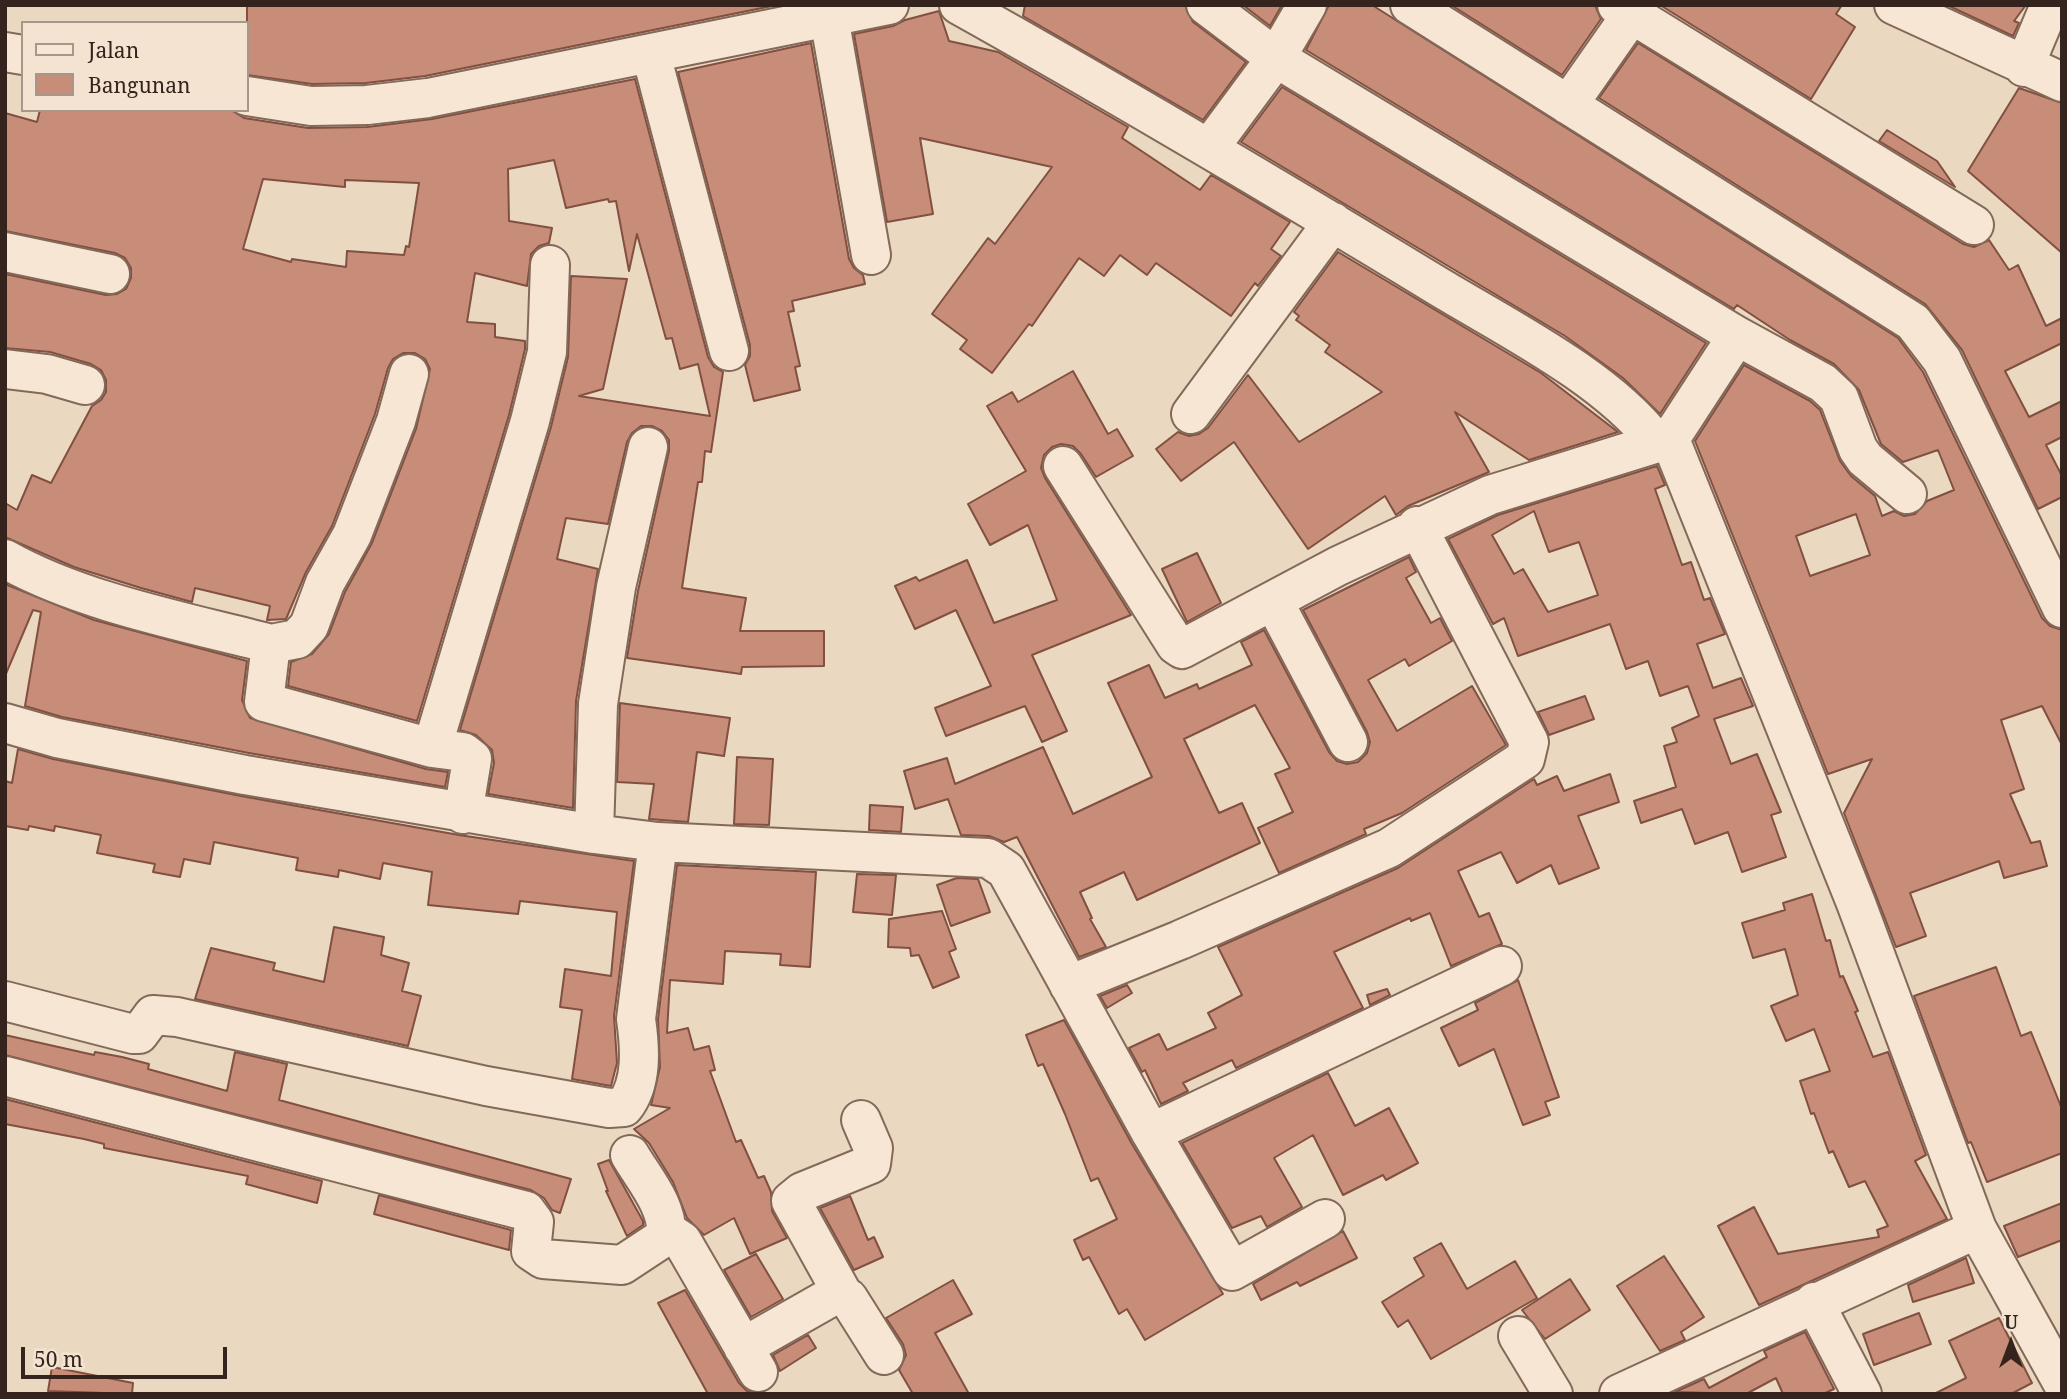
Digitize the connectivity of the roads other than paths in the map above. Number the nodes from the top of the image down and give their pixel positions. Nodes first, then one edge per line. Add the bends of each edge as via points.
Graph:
1 (890, 5) edge
2 (959, 5) edge
3 (1206, 5) edge
4 (1307, 5) edge
5 (1410, 5) edge
6 (1894, 5) edge
7 (2050, 5) edge
8 (1629, 8) edge
9 (830, 17) junction
10 (650, 54) junction
11 (1276, 58) junction
12 (2024, 67) junction
13 (2062, 82) edge
14 (248, 96) edge
15 (1568, 105) junction
16 (1210, 147) junction
17 (1333, 222) junction
18 (1974, 225) dead end
19 (5, 252) edge
20 (871, 255) dead end
21 (550, 265) dead end
22 (110, 274) dead end
23 (1737, 336) junction
24 (729, 351) dead end
25 (5, 369) edge
26 (409, 374) dead end
27 (85, 385) dead end
28 (1191, 414) dead end
29 (1663, 440) junction
30 (648, 447) dead end
31 (1063, 466) dead end
32 (1907, 494) dead end
33 (1417, 526) junction
34 (5, 559) edge
35 (1274, 602) junction
36 (2062, 608) edge
37 (271, 644) junction
38 (5, 723) edge
39 (1348, 742) dead end
40 (432, 748) junction
41 (463, 814) junction
42 (594, 834) junction
43 (658, 842) junction
44 (1502, 966) dead end
45 (1069, 985) junction
46 (5, 1001) edge
47 (5, 1076) edge
48 (861, 1120) dead end
49 (1151, 1133) junction
50 (630, 1155) dead end
51 (1325, 1219) dead end
52 (1977, 1229) junction
53 (667, 1231) junction
54 (842, 1293) junction
55 (1814, 1302) junction
56 (1518, 1336) dead end
57 (884, 1355) dead end
58 (2062, 1382) edge
59 (1553, 1394) edge
60 (1619, 1394) edge
61 (1862, 1394) edge

1 - 9 street
2 - 16 street
3 - 11 street
4 - 11 street
5 - 15 street
6 - 12 street
7 - 12 street
8 - 15 street
8 - 18 street
9 - 10 street
9 - 20 street
10 - 14 street via 490,88 367,105 311,106
10 - 24 street
11 - 16 street
11 - 23 street
12 - 13 street
15 - 36 street via 1913,322 1942,360
16 - 17 street
17 - 28 street
17 - 29 street via 1562,363
19 - 22 street
21 - 40 street via 547,352 536,398
23 - 29 street
23 - 32 street via 1832,390 1865,459
25 - 27 street
26 - 37 street via 352,535 325,583 309,626 297,639
29 - 33 street via 1490,495
29 - 52 street via 1856,903
30 - 42 street via 616,587 598,704
31 - 35 street via 1176,645 1188,647
33 - 35 street
33 - 45 street via 1529,741 1525,759 1389,848
34 - 37 street via 116,602
35 - 39 street
37 - 40 street via 264,702
38 - 41 street via 57,738
40 - 41 street via 463,752 472,759
41 - 42 street
42 - 43 street
43 - 45 street via 988,858 1006,870
43 - 46 street via 636,1019 640,1044 633,1096 624,1107 486,1086 177,1017 153,1015 138,1034 132,1034
44 - 49 street
45 - 49 street
47 - 53 street via 526,1211 534,1222 531,1251 543,1259 622,1265
48 - 54 street via 873,1148 871,1164 802,1192 791,1201
49 - 51 street via 1232,1271
50 - 53 street via 662,1210
52 - 55 street
52 - 58 street
53 - 54 street via 682,1241 751,1359 833,1294
54 - 57 street
55 - 60 street
55 - 61 street
56 - 59 street

